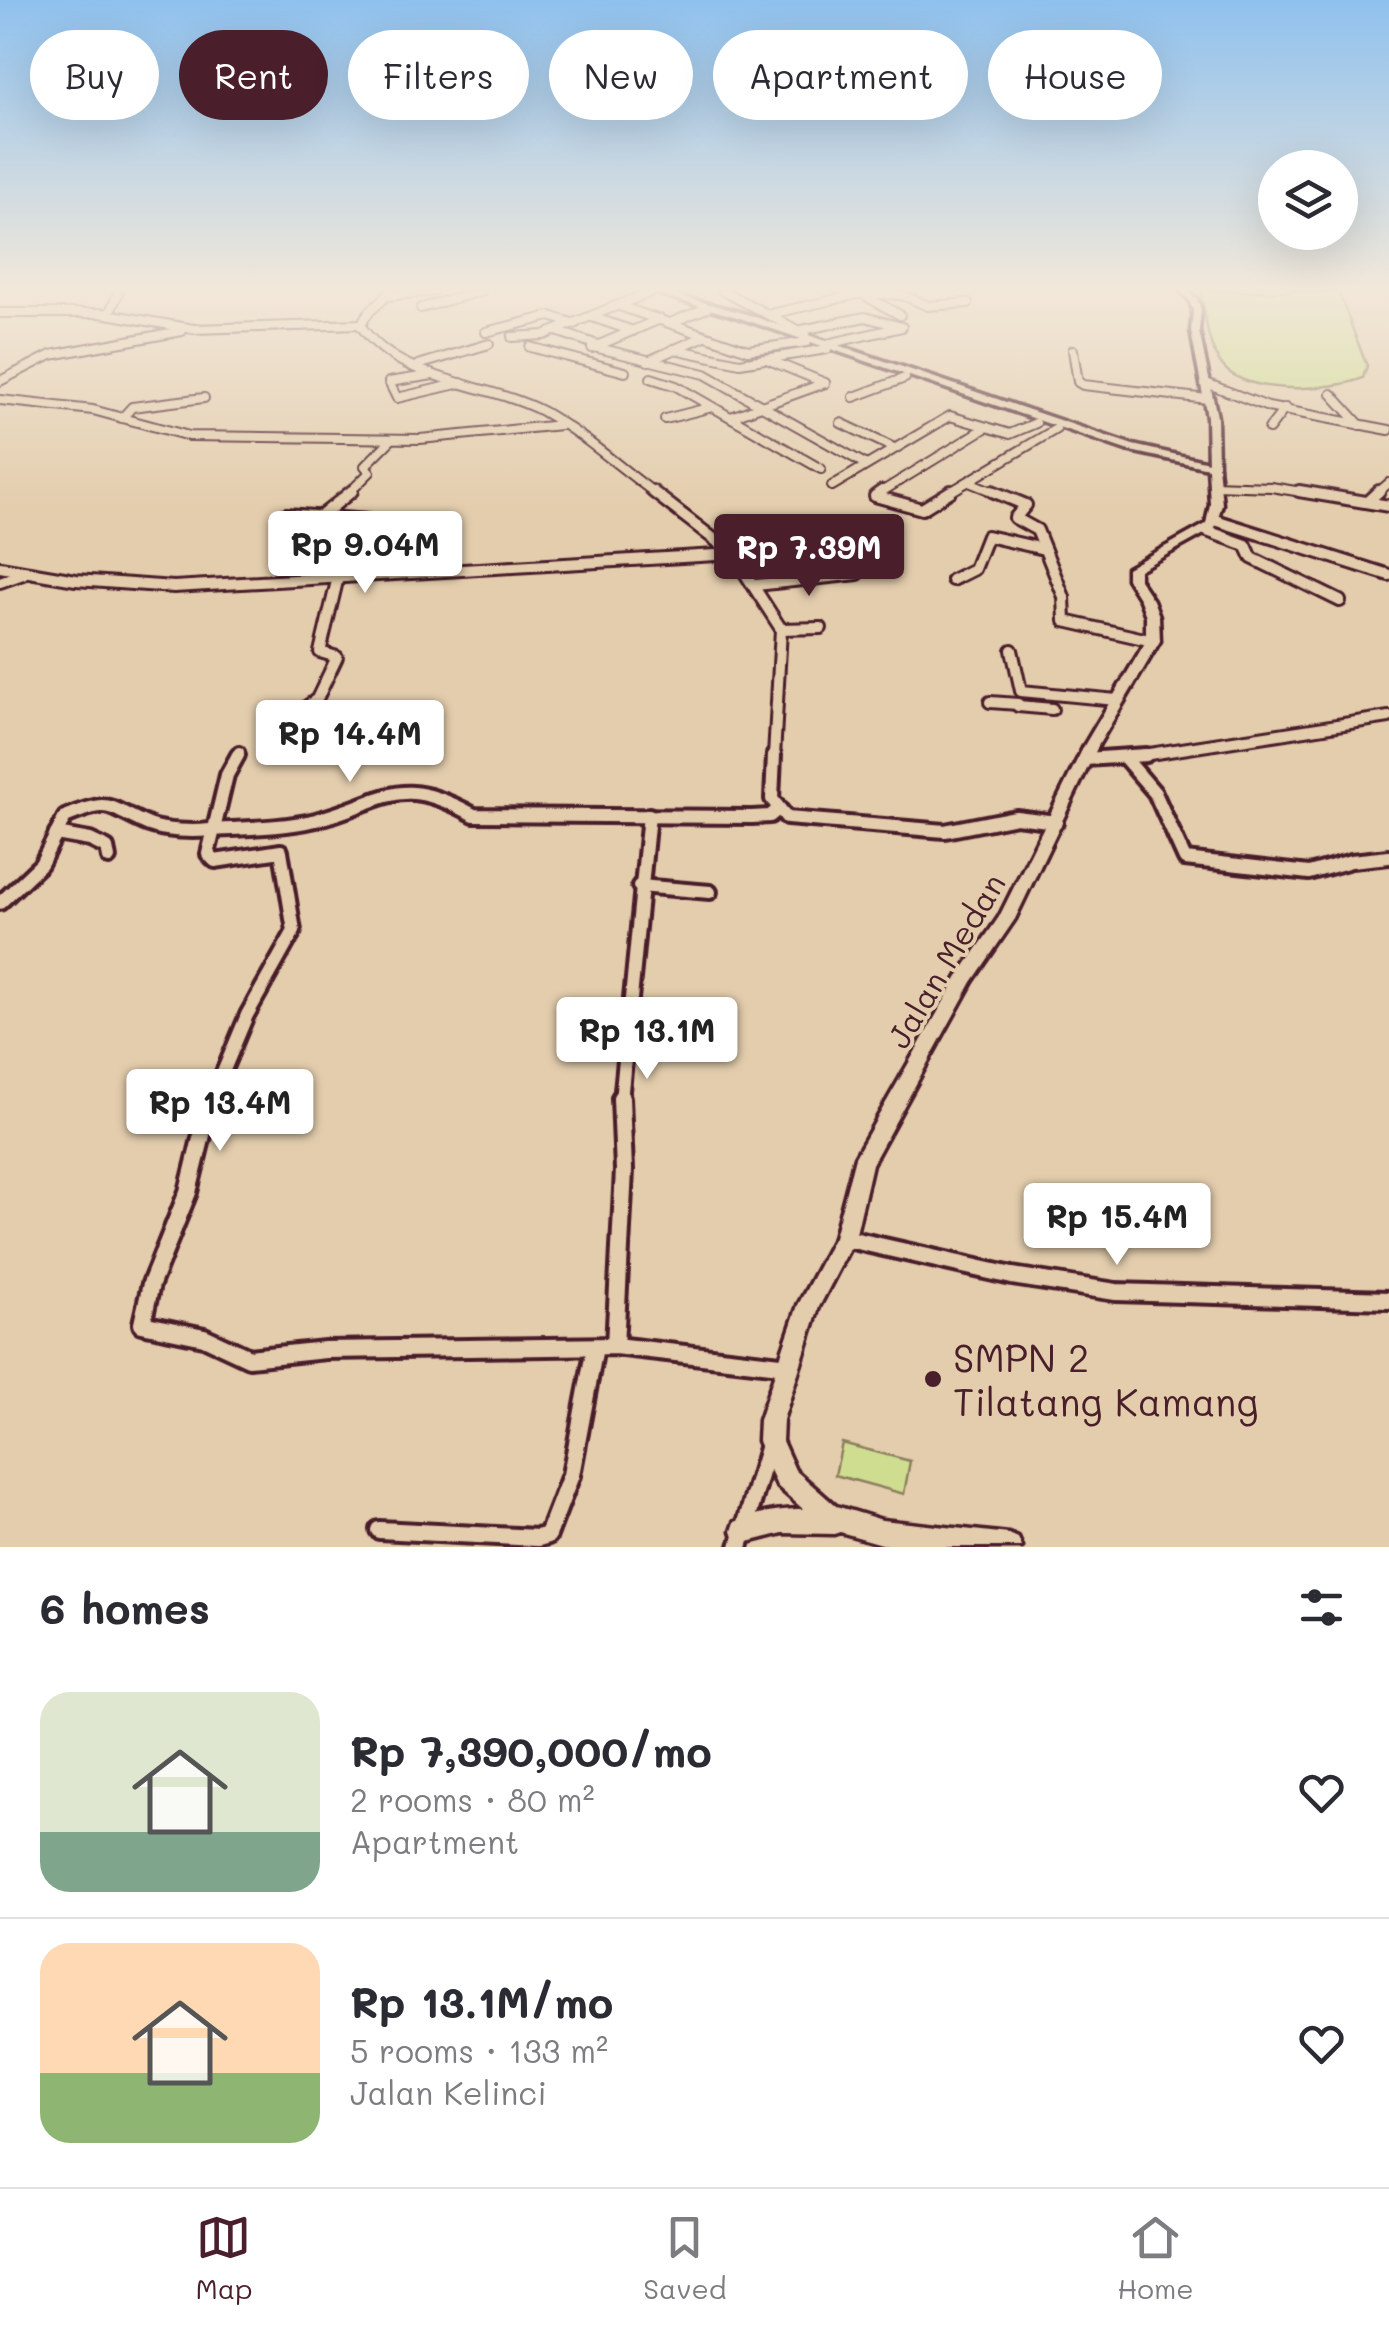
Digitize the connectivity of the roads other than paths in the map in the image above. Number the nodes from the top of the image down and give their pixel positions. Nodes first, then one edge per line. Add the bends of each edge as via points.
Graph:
1 (35, 363) edge
2 (414, 363) edge
3 (424, 363) edge
4 (596, 363) edge
5 (658, 363) edge
6 (778, 363) edge
7 (871, 363) edge
8 (874, 363) edge
9 (1075, 363) edge
10 (1202, 363) edge
11 (418, 365) junction
12 (625, 372) dead end
13 (434, 375) junction
14 (651, 378) dead end
15 (905, 378) junction
16 (0, 381) edge
17 (461, 383) junction
18 (1206, 383) junction
19 (1332, 394) dead end
20 (854, 397) dead end
21 (204, 398) dead end
22 (1208, 399) junction
23 (0, 400) edge
24 (765, 406) junction
25 (712, 407) junction
26 (1285, 408) junction
27 (732, 417) junction
28 (122, 418) junction
29 (665, 420) dead end
30 (841, 423) dead end
31 (1036, 423) junction
32 (1360, 424) junction
33 (561, 425) junction
34 (987, 427) junction
35 (1269, 429) dead end
36 (1056, 430) junction
37 (1389, 430) edge
38 (392, 439) junction
39 (894, 448) junction
40 (864, 464) junction
41 (820, 469) dead end
42 (1213, 476) junction
43 (969, 482) junction
44 (1389, 483) edge
45 (832, 486) dead end
46 (1367, 502) junction
47 (1389, 506) edge
48 (286, 514) dead end
49 (321, 516) junction
50 (1211, 525) junction
51 (1044, 548) junction
52 (733, 554) junction
53 (0, 568) edge
54 (27, 572) junction
55 (858, 574) dead end
56 (1389, 576) edge
57 (342, 577) junction
58 (952, 580) dead end
59 (0, 582) edge
60 (756, 585) junction
61 (1340, 601) dead end
62 (822, 628) dead end
63 (780, 629) junction
64 (1153, 640) junction
65 (1012, 650) dead end
66 (1018, 689) junction
67 (1116, 700) junction
68 (990, 702) dead end
69 (1018, 708) junction
70 (1052, 708) dead end
71 (296, 714) dead end
72 (1389, 717) edge
73 (239, 752) dead end
74 (1125, 758) junction
75 (1085, 760) junction
76 (777, 810) junction
77 (649, 815) junction
78 (1056, 822) junction
79 (213, 831) junction
80 (56, 834) junction
81 (109, 858) dead end
82 (1389, 858) edge
83 (640, 886) junction
84 (710, 892) dead end
85 (0, 904) edge
86 (844, 1238) junction
87 (1389, 1300) edge
88 (616, 1346) junction
89 (595, 1347) junction
90 (789, 1366) junction
91 (770, 1441) junction
92 (843, 1523) junction
93 (379, 1530) dead end
94 (741, 1539) edge
95 (881, 1539) edge
96 (1009, 1547) edge

1 - 16 street
2 - 11 street
3 - 11 street
4 - 12 street
5 - 24 street via 703,373
6 - 24 street via 825,383
7 - 15 highway
8 - 42 highway
9 - 22 street via 1083,385
10 - 18 main road
11 - 13 street
13 - 17 street
13 - 17 street via 389,382 397,398
14 - 25 street
15 - 20 street
15 - 31 highway
17 - 33 street via 523,402
18 - 22 main road
18 - 26 street
19 - 32 street
21 - 28 street via 135,406
22 - 42 main road
23 - 28 street
24 - 27 street
24 - 40 street
25 - 27 street
25 - 29 street
26 - 32 street
26 - 35 street
27 - 41 street
28 - 38 street via 189,436
30 - 39 street
31 - 34 street via 1013,434
31 - 36 highway
32 - 37 street
33 - 38 street
33 - 52 street
34 - 39 street via 950,416
34 - 43 street via 874,494 921,509
36 - 42 highway
36 - 43 street
38 - 49 street via 366,466 367,480
39 - 40 street
40 - 45 street
42 - 46 street
42 - 50 highway
43 - 51 street via 1025,504 1015,518 1037,530
44 - 46 street
46 - 47 street
48 - 49 street
49 - 57 street via 370,520
50 - 56 street
50 - 61 street via 1246,544 1252,558
50 - 64 highway via 1133,568 1154,624
51 - 58 street via 986,536 974,569
51 - 64 street via 1064,597 1065,620
52 - 57 street
52 - 60 street
53 - 54 street
54 - 57 street via 156,588
54 - 59 street
55 - 60 street
57 - 71 street via 320,651 336,658 316,701
60 - 63 street
62 - 63 street
63 - 76 street via 772,800
64 - 67 highway, Jalan Medan
65 - 66 street
66 - 67 street
66 - 69 street
67 - 75 highway, Jalan Medan
68 - 69 street
69 - 70 street
72 - 74 street
73 - 79 street
74 - 75 street
74 - 82 street via 1155,793 1185,859 1309,873
75 - 78 highway, Jalan Medan
76 - 77 street via 752,817
76 - 78 street via 787,818 946,831 1016,818
77 - 79 street via 474,815 437,796 406,791 315,820
77 - 83 street
78 - 86 highway, Jalan Medan via 1007,919 862,1163
79 - 80 street via 152,826 103,804 70,813
79 - 89 street via 207,847 215,860 281,851 294,931 239,1030 214,1092 184,1205 146,1291 142,1324 204,1338 249,1358 326,1350
80 - 81 street via 90,840 107,848
80 - 85 street via 41,864
83 - 84 street
83 - 88 street via 620,1110 624,1170
86 - 87 street via 1116,1292
86 - 90 highway, Jalan Medan via 809,1304
88 - 89 street
88 - 90 street
89 - 93 street via 572,1475 548,1535
90 - 91 highway, Jalan Medan
91 - 92 highway via 798,1493
91 - 94 street
92 - 94 highway via 804,1519
92 - 95 highway
95 - 96 highway

